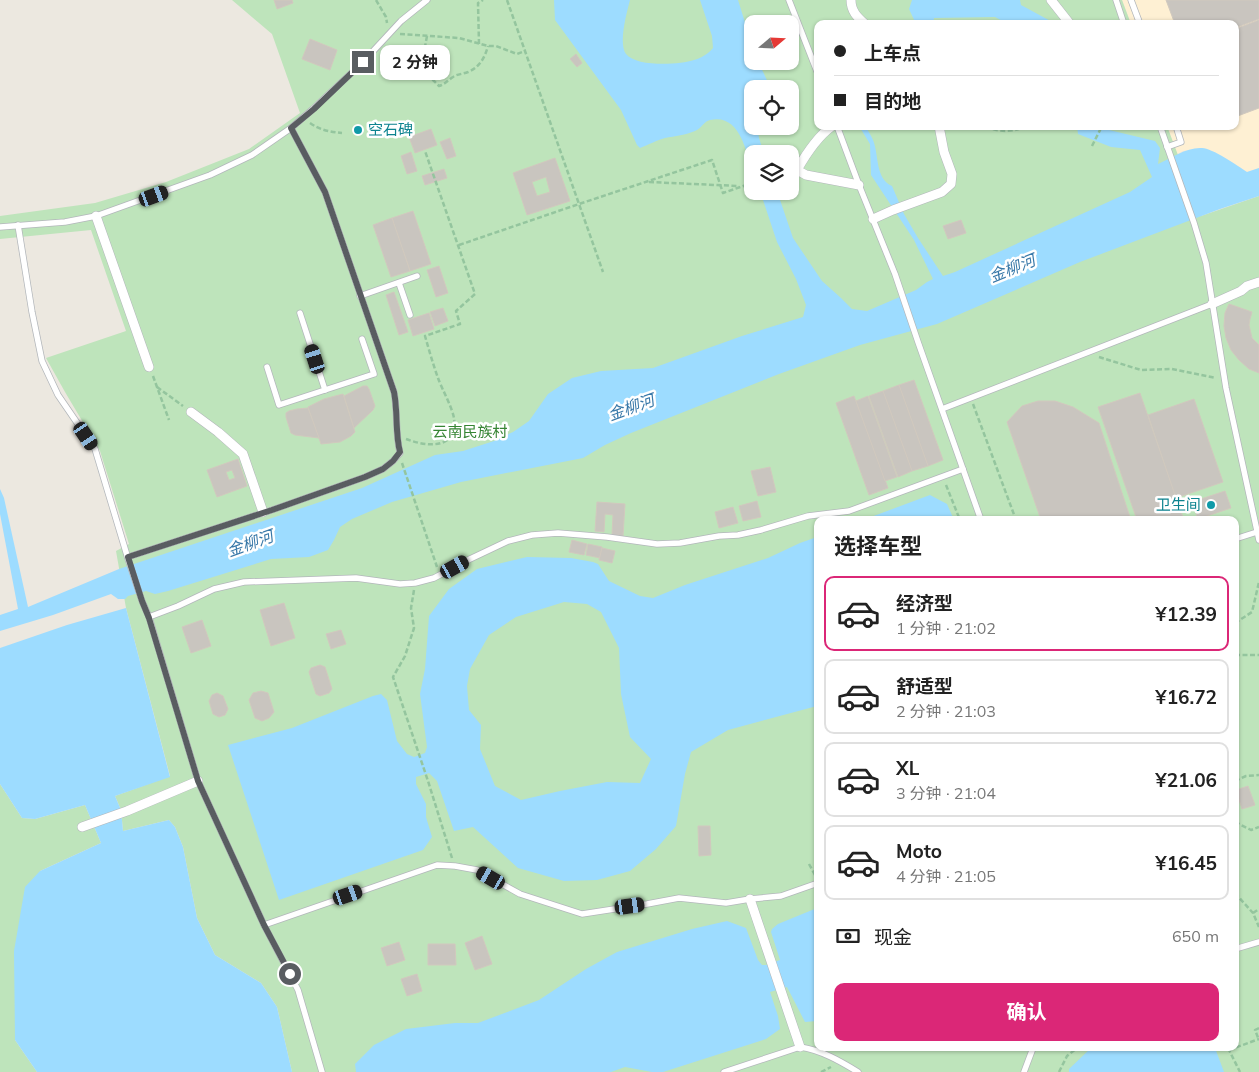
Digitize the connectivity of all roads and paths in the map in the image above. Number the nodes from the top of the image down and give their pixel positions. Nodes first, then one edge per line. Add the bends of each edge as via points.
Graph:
1 (376, 0) edge
2 (427, 0) edge
3 (483, 0) edge
4 (507, 0) edge
5 (789, 0) edge
6 (850, 0) edge
7 (1051, 0) edge
8 (1116, 0) edge
9 (1131, 0) edge
10 (860, 20) edge
11 (1067, 20) edge
12 (1123, 20) edge
13 (1138, 20) edge
14 (390, 33) junction
15 (427, 36) junction
16 (479, 44) junction
17 (488, 46) junction
18 (525, 51) junction
19 (814, 64) edge
20 (303, 118) junction
21 (291, 128) junction
22 (827, 130) edge
23 (839, 130) edge
24 (940, 130) edge
25 (1000, 130) edge
26 (1015, 130) edge
27 (1100, 130) edge
28 (1161, 130) edge
29 (1177, 130) edge
30 (342, 133) dead end
31 (1092, 146) dead end
32 (1167, 147) junction
33 (426, 151) dead end
34 (799, 164) edge
35 (799, 173) edge
36 (645, 182) junction
37 (720, 185) junction
38 (859, 185) junction
39 (743, 186) joint
40 (579, 204) junction
41 (96, 216) junction
42 (873, 218) junction
43 (18, 225) junction
44 (0, 227) edge
45 (458, 245) junction
46 (603, 272) dead end
47 (417, 276) dead end
48 (1259, 282) edge
49 (399, 283) junction
50 (360, 296) junction
51 (1212, 304) junction
52 (300, 313) dead end
53 (410, 315) dead end
54 (362, 338) dead end
55 (1087, 352) junction
56 (149, 367) joint
57 (267, 367) dead end
58 (386, 370) junction
59 (374, 374) junction
60 (1225, 379) junction
61 (156, 386) junction
62 (325, 390) junction
63 (971, 398) junction
64 (942, 409) junction
65 (191, 412) joint
66 (169, 420) dead end
67 (397, 436) junction
68 (404, 467) dead end
69 (963, 469) junction
70 (942, 476) junction
71 (264, 512) junction
72 (958, 516) edge
73 (980, 516) edge
74 (1015, 516) edge
75 (1257, 532) junction
76 (1239, 538) edge
77 (1259, 540) edge
78 (129, 560) junction
79 (440, 575) junction
80 (1259, 582) edge
81 (415, 583) junction
82 (149, 618) junction
83 (1239, 620) edge
84 (1239, 655) edge
85 (1259, 655) edge
86 (1259, 775) edge
87 (1239, 779) edge
88 (198, 781) junction
89 (1239, 824) edge
90 (82, 827) dead end
91 (1259, 827) edge
92 (810, 864) dead end
93 (455, 866) junction
94 (814, 873) edge
95 (814, 884) edge
96 (1239, 897) edge
97 (750, 899) junction
98 (1259, 909) edge
99 (1253, 913) junction
100 (264, 925) junction
101 (1259, 927) edge
102 (1259, 942) edge
103 (1239, 947) edge
104 (1259, 1028) edge
105 (1259, 1040) edge
106 (1239, 1046) edge
107 (800, 1047) junction
108 (814, 1050) edge
109 (816, 1051) edge
110 (1032, 1051) edge
111 (1073, 1051) edge
112 (1230, 1051) edge
113 (322, 1072) edge
114 (724, 1072) edge
115 (858, 1072) edge
116 (1024, 1072) edge
117 (1059, 1072) edge
118 (1240, 1072) edge

1 - 14 path via 386,17
2 - 14 lane
3 - 16 path via 478,3
4 - 18 path
5 - 19 lane
6 - 10 street
7 - 11 street
8 - 12 lane
9 - 13 lane
14 - 15 path
14 - 20 lane
15 - 16 path via 459,38
15 - 17 path via 425,60 439,86 470,71 481,62
16 - 17 path
17 - 18 path via 517,54
18 - 40 path
20 - 21 lane
20 - 30 path via 329,132
21 - 41 lane via 252,155 210,175
21 - 50 lane via 325,192
22 - 34 street
23 - 38 lane
24 - 42 street via 952,174 951,184 942,192
25 - 26 path
27 - 31 path
28 - 32 lane
29 - 32 lane via 1181,142
32 - 51 lane via 1206,263
33 - 45 path
35 - 38 street
36 - 37 path
36 - 37 path via 712,160
36 - 40 path
37 - 39 path
37 - 39 path via 723,193
38 - 42 lane
40 - 45 path
40 - 46 path
41 - 43 lane
41 - 56 street
42 - 64 lane
43 - 44 lane
43 - 78 lane via 42,361 58,395 95,449
45 - 67 path via 475,294 456,311 460,324 425,336 454,417 454,430 444,442 431,445
47 - 49 lane
48 - 51 street
49 - 50 lane
49 - 53 lane
50 - 58 lane
51 - 55 lane
51 - 60 lane
52 - 62 lane
54 - 59 lane
55 - 60 path via 1141,370 1172,369
55 - 63 lane
56 - 61 path
57 - 62 lane via 279,405
58 - 59 lane
58 - 67 lane via 397,406
59 - 62 lane
60 - 75 lane
61 - 65 path
61 - 66 path
63 - 64 lane
63 - 74 path
64 - 69 lane
65 - 71 street via 243,454
67 - 71 lane via 400,452 383,469
68 - 79 path
69 - 70 lane
69 - 73 lane
70 - 72 path
70 - 79 lane via 848,511 808,516 738,535 657,544 558,532 532,535 508,541
71 - 78 lane
75 - 76 lane
75 - 77 lane
78 - 82 lane
79 - 81 lane
80 - 83 path via 1252,612
81 - 82 lane via 356,578 244,582 214,589
81 - 93 path via 411,608 414,628 405,656 393,677
82 - 88 lane
84 - 85 path
86 - 87 path
88 - 90 street
88 - 100 lane
89 - 91 path via 1251,830
92 - 94 path
93 - 97 lane via 477,870 520,894 582,914 679,898 726,904
93 - 100 lane via 437,865
95 - 97 lane via 782,896
96 - 99 path
97 - 107 street
98 - 99 path
99 - 101 path
100 - 113 lane via 298,990
102 - 103 lane
104 - 105 path via 1255,1030
105 - 106 path
107 - 108 lane
107 - 114 lane
109 - 115 lane
110 - 116 lane
111 - 117 path
112 - 118 path

